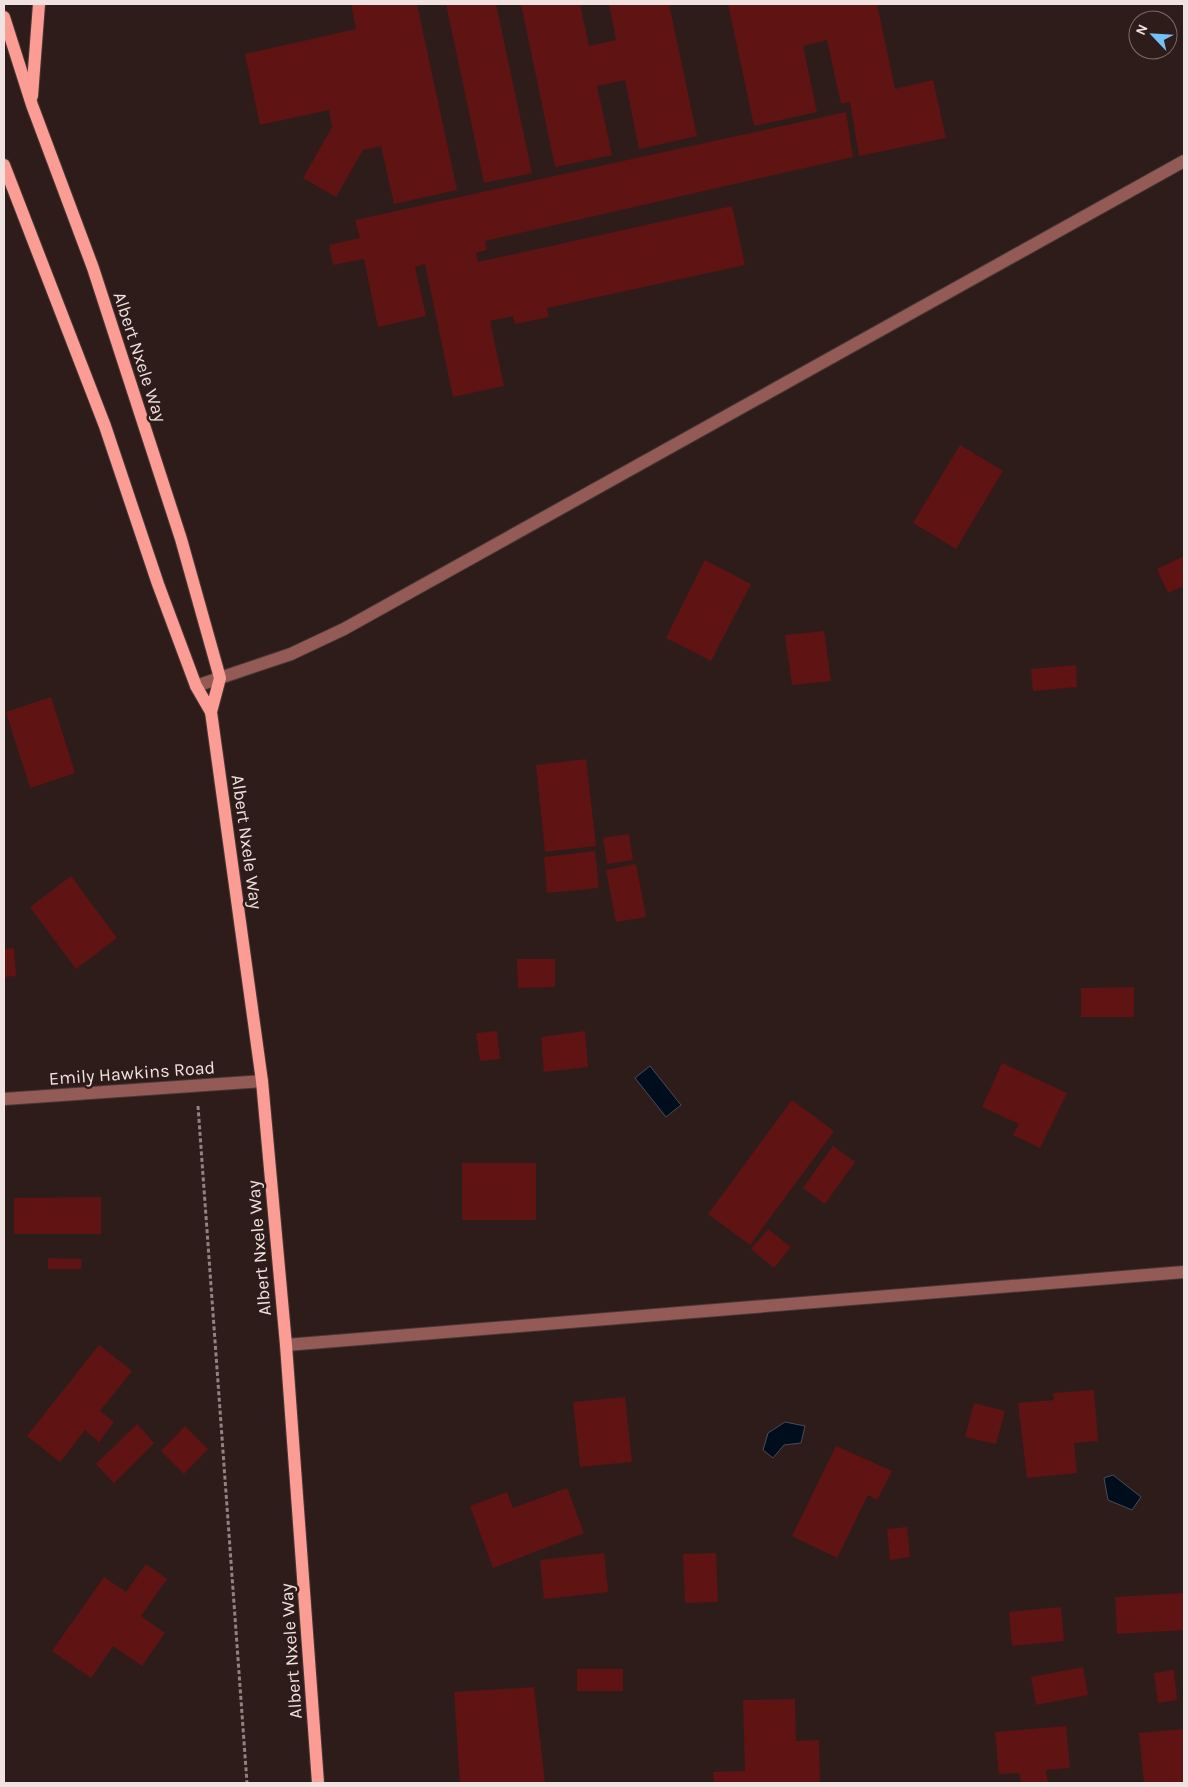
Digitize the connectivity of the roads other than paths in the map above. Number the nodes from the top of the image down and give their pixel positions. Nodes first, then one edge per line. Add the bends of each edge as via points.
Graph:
1 (39, 4) edge
2 (4, 17) edge
3 (32, 105) junction
4 (1184, 161) edge
5 (4, 165) edge
6 (6, 177) edge
7 (220, 678) junction
8 (196, 686) junction
9 (211, 712) junction
10 (262, 1081) junction
11 (4, 1100) edge
12 (1184, 1272) edge
13 (286, 1345) junction
14 (318, 1783) edge

1 - 3 main road
2 - 3 main road, Albert Nxele Way
3 - 7 main road, Albert Nxele Way via 93,268 181,539
4 - 7 street via 344,629 291,654
5 - 6 main road, Albert Nxele Way
6 - 8 main road, Albert Nxele Way via 105,426
7 - 8 street
7 - 9 main road, Albert Nxele Way
8 - 9 main road, Albert Nxele Way
9 - 10 main road, Albert Nxele Way
10 - 11 street, Emily Hawkins Road
10 - 13 main road, Albert Nxele Way
12 - 13 street
13 - 14 main road, Albert Nxele Way

